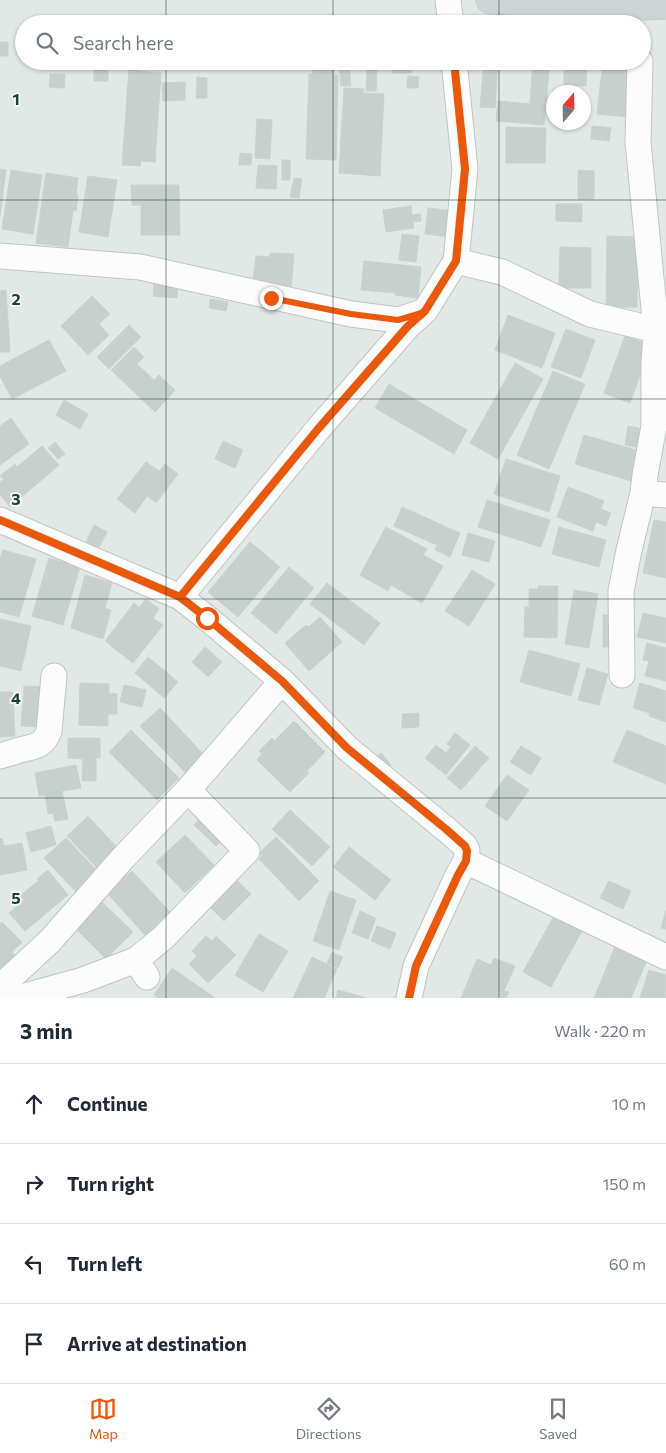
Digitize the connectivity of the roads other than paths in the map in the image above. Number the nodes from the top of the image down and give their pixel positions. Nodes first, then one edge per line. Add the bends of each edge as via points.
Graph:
1 (448, 0) edge
2 (490, 0) edge
3 (650, 11) edge
4 (450, 15) edge
5 (455, 70) edge
6 (640, 70) edge
7 (0, 256) edge
8 (456, 261) junction
9 (425, 312) junction
10 (661, 330) edge
11 (655, 494) edge
12 (0, 520) edge
13 (180, 597) junction
14 (622, 675) dead end
15 (54, 676) dead end
16 (282, 680) junction
17 (0, 756) edge
18 (188, 790) junction
19 (466, 861) junction
20 (666, 957) edge
21 (0, 987) edge
22 (18, 998) edge
23 (409, 998) edge

1 - 4 street
2 - 3 main road
5 - 8 street via 465,169
6 - 10 street via 638,142
7 - 9 street via 140,267 351,314 398,320
8 - 9 street
8 - 10 street via 502,272 590,314
9 - 13 street via 408,326 318,429
10 - 11 street via 654,365 654,426 645,475
11 - 14 street via 629,550 621,591
12 - 13 street
13 - 16 street
15 - 17 street via 46,738 36,748
16 - 18 street
16 - 19 street via 347,748 465,846
18 - 21 street via 50,941
18 - 22 street via 248,851 164,937 141,968
19 - 20 street
19 - 23 street via 416,966

